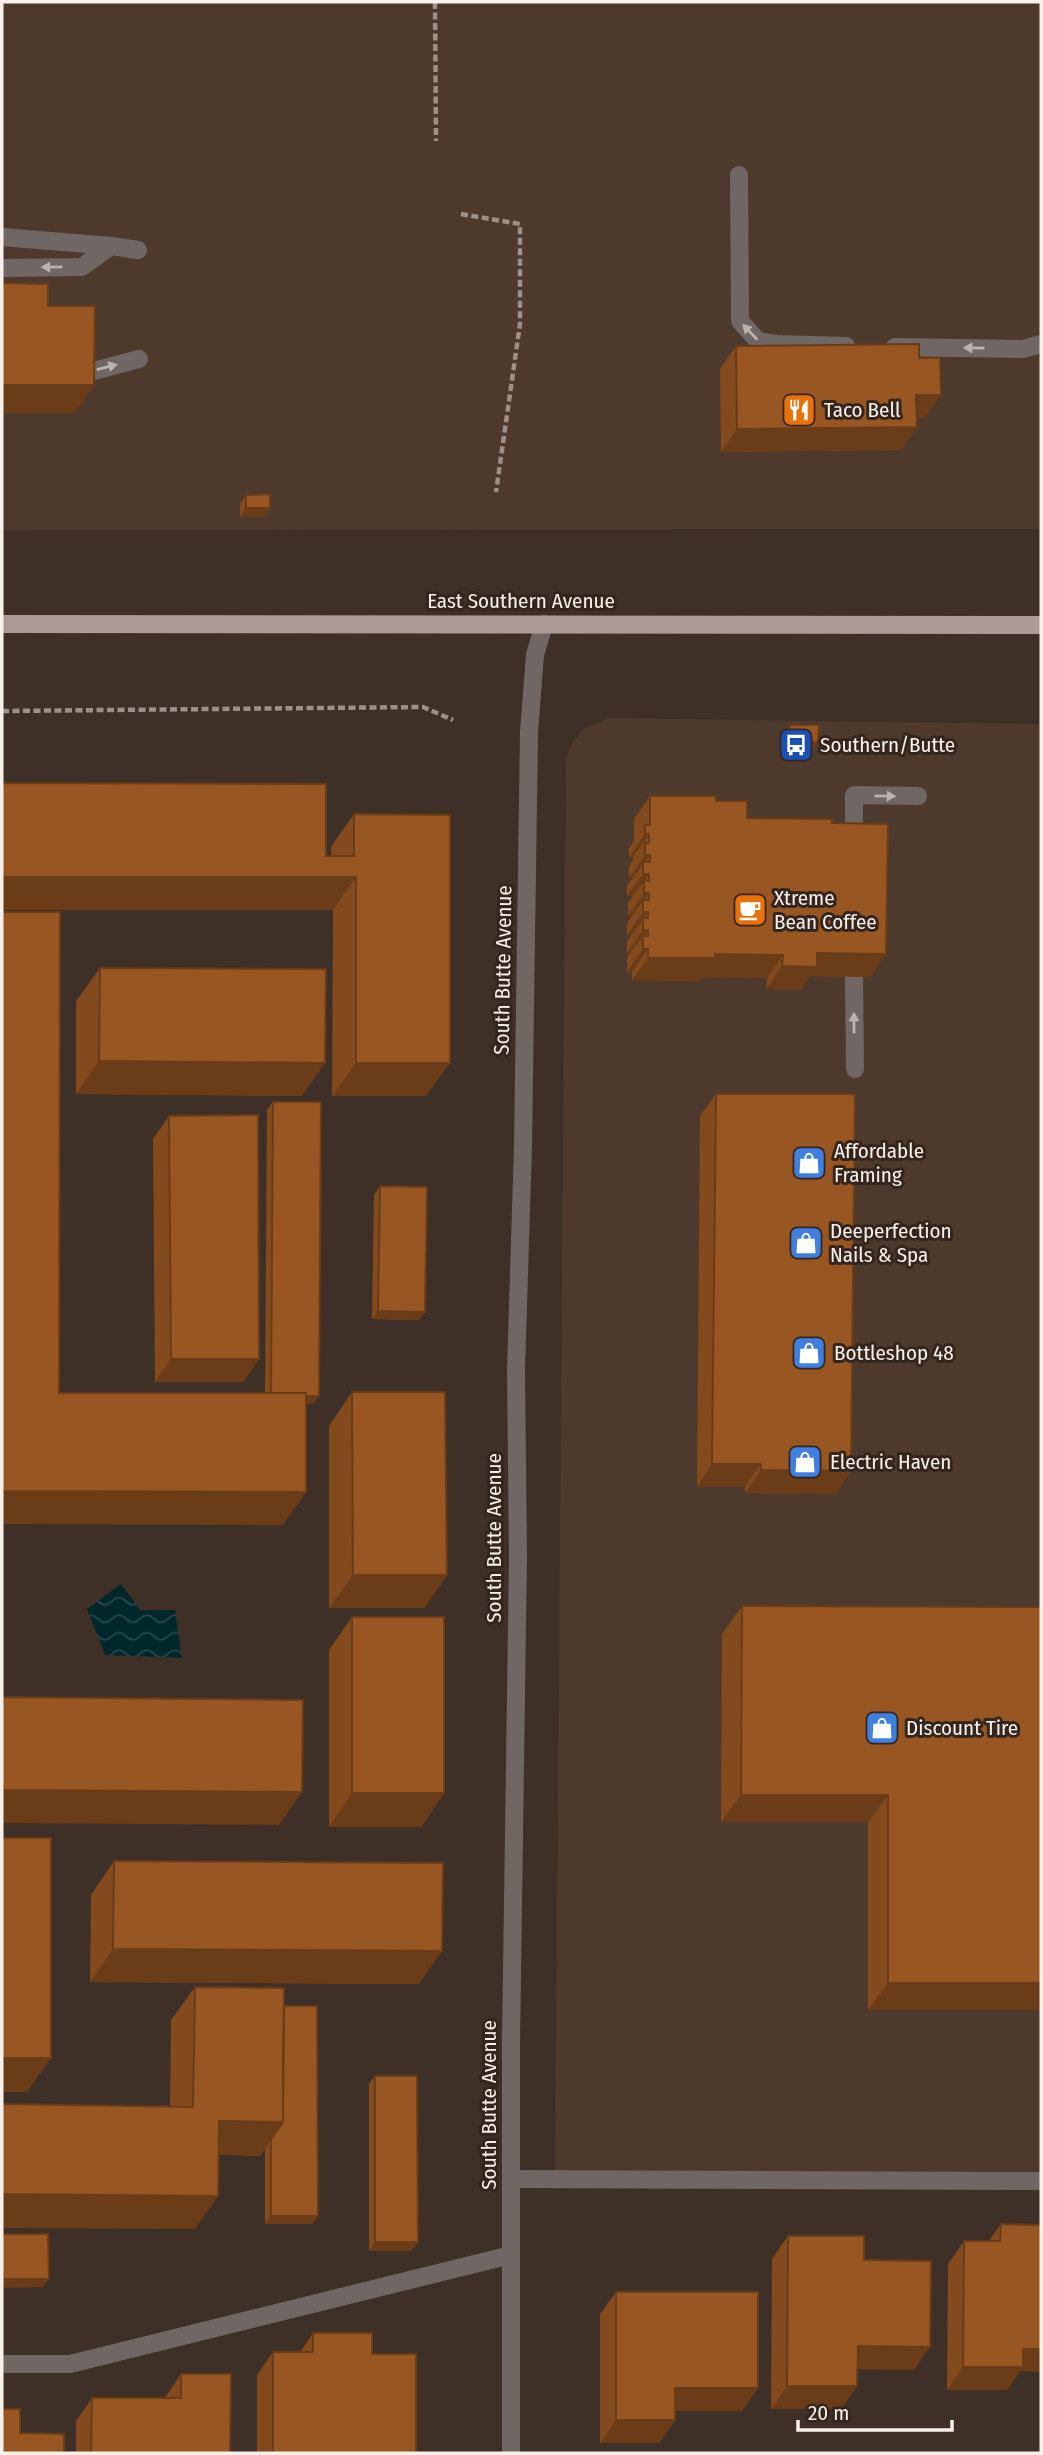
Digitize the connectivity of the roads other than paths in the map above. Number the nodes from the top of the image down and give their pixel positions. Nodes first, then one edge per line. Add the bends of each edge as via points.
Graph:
1 (739, 175) dead end
2 (2, 237) edge
3 (111, 246) junction
4 (138, 250) dead end
5 (2, 268) edge
6 (1041, 344) edge
7 (139, 359) dead end
8 (75, 376) edge
9 (2, 624) edge
10 (544, 624) junction
11 (1041, 625) edge
12 (918, 796) dead end
13 (854, 847) edge
14 (854, 977) edge
15 (855, 1069) dead end
16 (511, 2179) junction
17 (1041, 2181) edge
18 (511, 2255) junction
19 (2, 2364) edge
20 (511, 2453) edge

6 -> 1 street via 1023,349 758,341 740,321
2 - 3 street
3 - 4 street
3 -> 5 street via 82,267
8 -> 7 street
9 - 10 main road, East Southern Avenue
10 - 11 main road, East Southern Avenue
10 - 16 street, South Butte Avenue via 535,655 529,732 516,1370
13 -> 12 street via 854,795
15 -> 14 street
16 - 17 street
16 - 18 street, South Butte Avenue
18 - 19 street via 70,2364
18 - 20 street, South Butte Avenue

